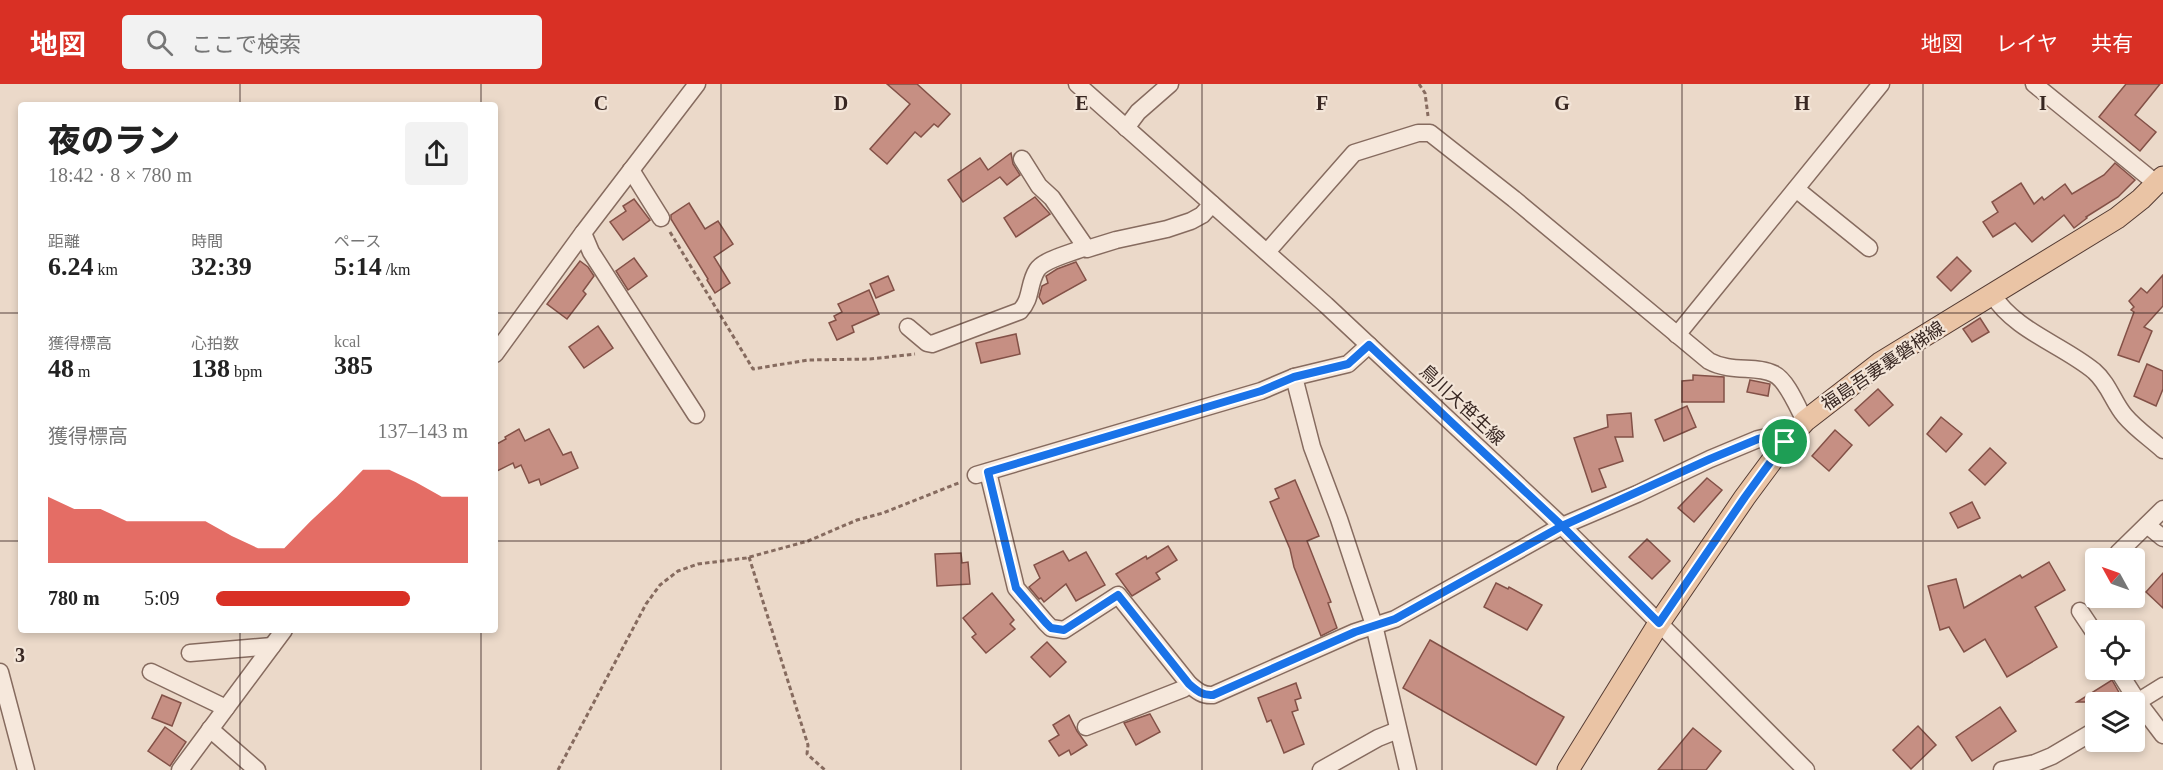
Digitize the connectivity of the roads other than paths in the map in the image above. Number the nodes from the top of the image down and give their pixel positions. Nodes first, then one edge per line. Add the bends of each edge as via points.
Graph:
1 (697, 84) edge
2 (1077, 84) edge
3 (1170, 84) edge
4 (1881, 84) edge
5 (2034, 84) edge
6 (1126, 128) junction
7 (1022, 159) dead end
8 (631, 170) junction
9 (2160, 181) edge
10 (1796, 189) junction
11 (1212, 204) junction
12 (661, 218) road end
13 (583, 233) junction
14 (1085, 247) junction
15 (1869, 248) dead end
16 (1267, 252) junction
17 (1992, 294) junction
18 (908, 327) dead end
19 (1677, 335) junction
20 (1369, 345) junction
21 (498, 350) edge
22 (1294, 377) junction
23 (696, 415) dead end
24 (1805, 421) junction
25 (1785, 442) junction
26 (2163, 450) edge
27 (2163, 509) edge
28 (2147, 525) junction
29 (1562, 526) junction
30 (2163, 538) edge
31 (2123, 548) edge
32 (2080, 611) dead end
33 (2086, 620) edge
34 (1659, 623) junction
35 (1374, 626) junction
36 (282, 633) edge
37 (272, 646) junction
38 (190, 653) dead end
39 (0, 672) edge
40 (151, 672) dead end
41 (1189, 684) junction
42 (2163, 686) edge
43 (2145, 697) edge
44 (226, 708) junction
45 (2145, 714) edge
46 (1086, 728) dead end
47 (210, 729) junction
48 (1398, 730) junction
49 (2163, 735) edge
50 (2085, 736) edge
51 (26, 770) edge
52 (180, 770) edge
53 (257, 770) edge
54 (1321, 770) edge
55 (1408, 770) edge
56 (1568, 770) edge
57 (1806, 770) edge
58 (2002, 770) edge

1 - 8 street
2 - 6 street, 鳥川大笹生線
3 - 6 street
4 - 10 street
5 - 9 street
6 - 11 street, 鳥川大笹生線
7 - 14 street
8 - 12 street
8 - 13 street
9 - 17 main road, 福島吾妻裏磐梯線 via 2117,218
10 - 15 street
10 - 19 street
11 - 14 street via 1191,221
11 - 16 street, 鳥川大笹生線
13 - 21 street
13 - 23 street via 591,252
14 - 18 street via 1040,267 1029,300 1020,310 932,344
16 - 19 street via 1354,153 1430,133
16 - 20 street, 鳥川大笹生線
17 - 24 main road, 福島吾妻裏磐梯線 via 1880,363
17 - 26 street via 2018,322 2093,371 2107,385 2125,416
19 - 24 street via 1716,365 1774,374 1784,383
20 - 22 street via 1348,364
20 - 29 street, 鳥川大笹生線
22 - 35 street via 1312,447
22 - 41 street via 1261,391 982,474 1016,588 1046,623 1064,630 1118,595
24 - 25 main road, 福島吾妻裏磐梯線
25 - 29 street via 1772,436 1758,439
25 - 34 main road, 福島吾妻裏磐梯線
27 - 28 street
28 - 30 street
28 - 31 street
29 - 34 street, 鳥川大笹生線
29 - 35 street via 1395,619
32 - 33 street
34 - 56 main road, 福島吾妻裏磐梯線
34 - 57 street, 鳥川大笹生線
35 - 41 street via 1213,695 1206,696
35 - 48 street
36 - 37 street
37 - 38 street
37 - 44 street
39 - 51 street
40 - 44 street
41 - 46 street
42 - 43 street
44 - 47 street
45 - 49 street
47 - 52 street
47 - 53 street
48 - 54 street
48 - 55 street
50 - 58 street via 2035,763

